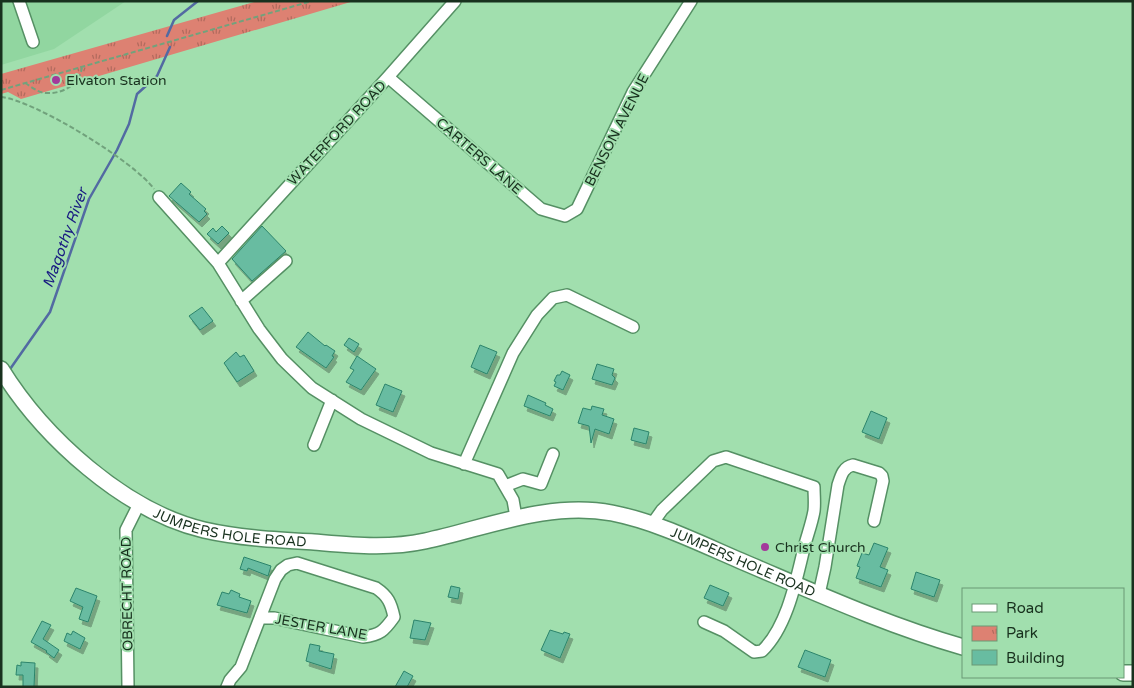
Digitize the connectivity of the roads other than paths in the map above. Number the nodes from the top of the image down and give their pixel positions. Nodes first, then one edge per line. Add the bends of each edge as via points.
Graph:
1 (19, 1) edge
2 (455, 1) edge
3 (691, 1) edge
4 (33, 42) dead end
5 (388, 77) junction
6 (159, 197) road end
7 (577, 209) joint
8 (286, 261) dead end
9 (218, 263) junction
10 (241, 301) junction
11 (634, 327) dead end
12 (1, 369) edge
13 (332, 400) junction
14 (314, 445) dead end
15 (553, 454) dead end
16 (464, 464) junction
17 (505, 486) junction
18 (139, 504) junction
19 (516, 517) junction
20 (874, 521) dead end
21 (652, 524) junction
22 (795, 584) junction
23 (819, 594) junction
24 (260, 618) junction
25 (704, 622) dead end
26 (962, 647) edge
27 (128, 687) edge
28 (227, 687) edge

1 - 4 street
2 - 5 street, WATERFORD ROAD
3 - 7 street, BENSON AVENUE via 633,92
5 - 7 street, CARTERS LANE via 541,209 565,216
5 - 9 street, WATERFORD ROAD
6 - 9 street
8 - 10 street
9 - 10 street
10 - 13 street via 282,359 312,388
11 - 16 street via 566,295 553,298 536,315 513,353
12 - 18 main road, JUMPERS HOLE ROAD via 58,439 87,467
13 - 14 street
13 - 16 street via 361,419 431,453
15 - 17 street via 541,484 523,479
16 - 17 street via 498,474
17 - 19 street via 513,500
18 - 19 main road, JUMPERS HOLE ROAD via 210,531 293,541 377,546 425,541
18 - 27 street, OBRECHT ROAD via 126,530
19 - 21 main road, JUMPERS HOLE ROAD via 593,511
20 - 23 street via 882,476 853,465 845,468 838,485
21 - 22 main road, JUMPERS HOLE ROAD
21 - 22 street via 662,510 713,461 726,457 814,487 814,509
22 - 23 main road, JUMPERS HOLE ROAD
22 - 25 street via 773,638 762,651 754,652 724,631
23 - 26 main road, JUMPERS HOLE ROAD via 887,622
24 - 24 street, JESTER LANE via 281,570 297,562 376,588 386,595 394,617 376,636 363,637 274,618
24 - 28 street, JESTER LANE via 242,667

